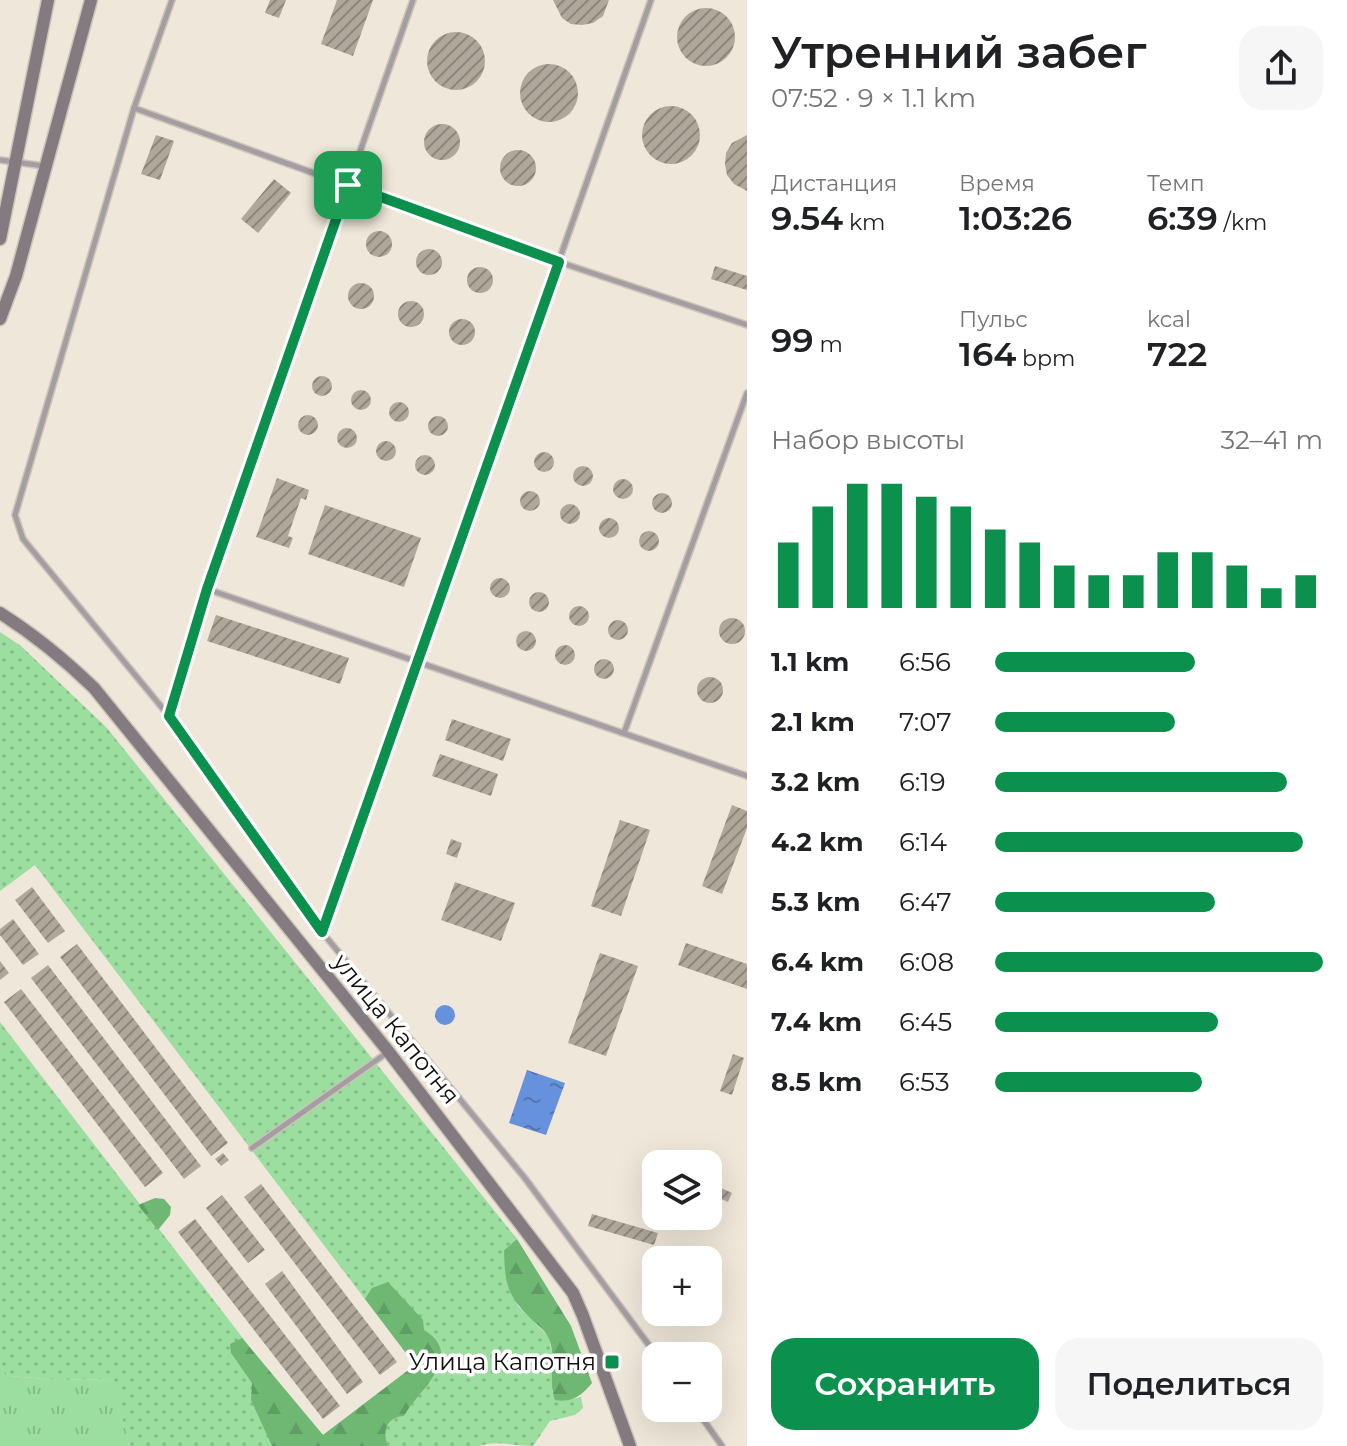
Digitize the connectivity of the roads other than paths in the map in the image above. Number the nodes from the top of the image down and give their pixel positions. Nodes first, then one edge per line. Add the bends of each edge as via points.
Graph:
1 (48, 0) edge
2 (91, 0) edge
3 (172, 0) edge
4 (413, 0) edge
5 (651, 0) edge
6 (134, 108) junction
7 (0, 160) edge
8 (17, 162) junction
9 (45, 166) junction
10 (348, 185) junction
11 (0, 239) edge
12 (559, 262) junction
13 (0, 319) edge
14 (747, 325) edge
15 (747, 393) edge
16 (207, 589) junction
17 (0, 613) edge
18 (417, 662) junction
19 (169, 716) junction
20 (624, 733) junction
21 (747, 776) edge
22 (322, 932) junction
23 (388, 1051) junction
24 (252, 1148) dead end
25 (647, 1342) edge
26 (705, 1422) edge
27 (630, 1446) edge
28 (722, 1446) edge

1 - 8 main road
2 - 9 main road
3 - 6 lane
4 - 10 lane
5 - 12 lane
6 - 10 lane
6 - 19 lane via 15,515 23,539
7 - 8 lane
8 - 9 lane
8 - 11 main road
9 - 13 main road
10 - 12 lane
10 - 16 lane
12 - 14 lane
12 - 18 lane
15 - 20 lane
16 - 18 lane
16 - 19 lane
17 - 23 main road, улица Капотня via 53,649 94,688
18 - 20 lane
18 - 22 lane
19 - 22 lane
20 - 21 lane
22 - 25 lane via 524,1177
23 - 24 lane
23 - 27 main road, улица Капотня via 573,1293
26 - 28 lane

